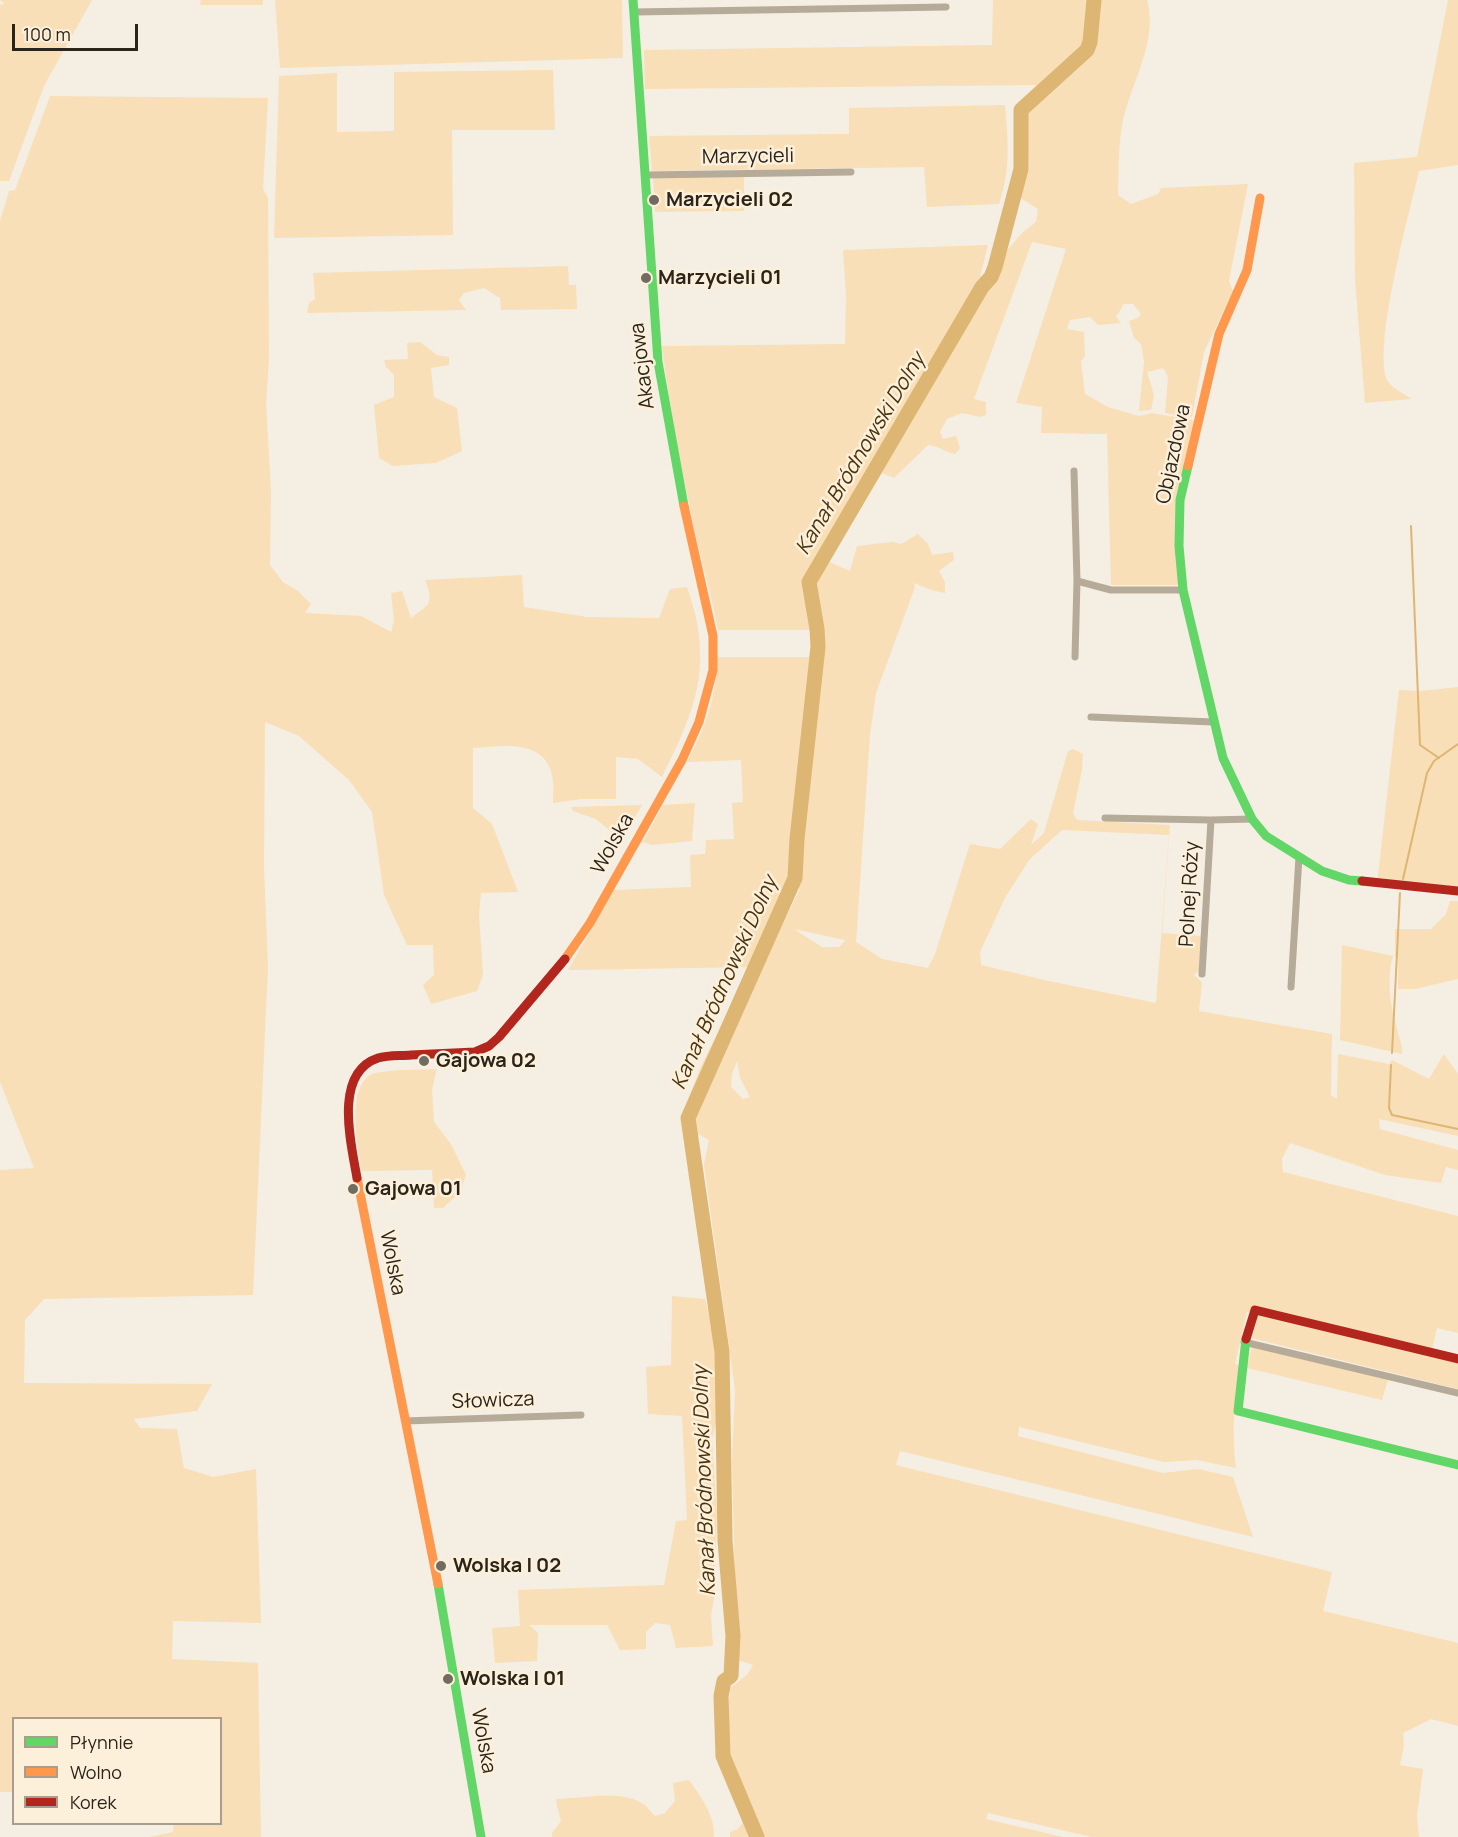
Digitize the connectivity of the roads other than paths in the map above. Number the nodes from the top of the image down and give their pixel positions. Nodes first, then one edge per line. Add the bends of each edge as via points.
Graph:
1 (633, 0) edge
2 (946, 7) dead end
3 (634, 12) junction
4 (851, 172) dead end
5 (645, 175) junction
6 (1260, 198) dead end
7 (1074, 471) dead end
8 (1077, 580) junction
9 (1183, 590) junction
10 (1075, 657) dead end
11 (1091, 717) dead end
12 (699, 722) joint
13 (1213, 722) junction
14 (1105, 818) dead end
15 (1252, 819) junction
16 (1211, 820) junction
17 (1299, 857) junction
18 (1458, 891) edge
19 (1202, 974) dead end
20 (1291, 987) dead end
21 (1244, 1342) junction
22 (1458, 1359) edge
23 (1458, 1393) edge
24 (581, 1415) dead end
25 (405, 1421) junction
26 (1458, 1465) edge
27 (481, 1837) edge

1 - 3 street, Akacjowa
2 - 3 street
3 - 5 street, Akacjowa
4 - 5 street, Marzycieli
5 - 12 street, Akacjowa via 658,363 713,636 713,670
6 - 9 street, Objazdowa via 1247,270 1219,334 1180,500
7 - 8 street
8 - 9 street via 1111,590
8 - 10 street
9 - 13 street, Objazdowa
11 - 13 street
12 - 25 street, Wolska via 678,767 574,947 499,1037 475,1052 381,1057 363,1066 355,1076 349,1110 352,1144
13 - 15 street, Objazdowa via 1224,758
14 - 16 street
15 - 16 street, Polnej Róży
15 - 17 street, Objazdowa via 1266,836
16 - 19 street, Polnej Róży
17 - 18 street, Objazdowa via 1322,871 1349,880
17 - 20 street
21 - 22 street via 1255,1310
21 - 23 street
21 - 26 street via 1238,1411
24 - 25 street, Słowicza
25 - 27 street, Wolska

